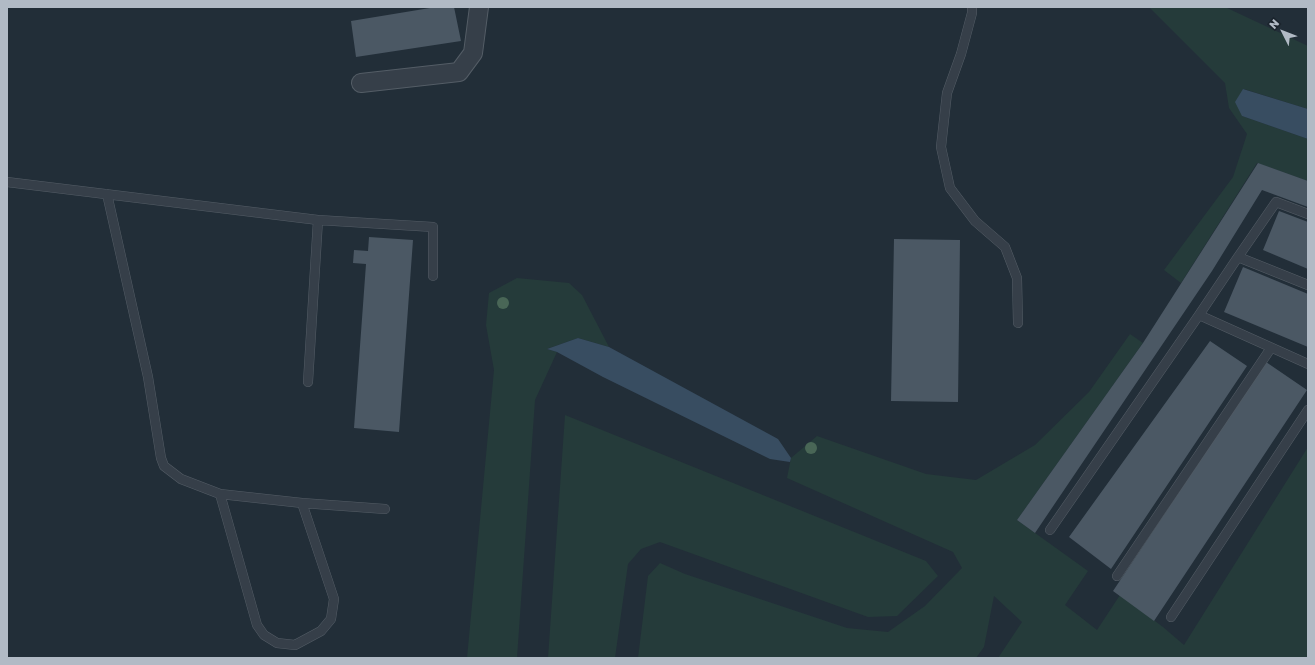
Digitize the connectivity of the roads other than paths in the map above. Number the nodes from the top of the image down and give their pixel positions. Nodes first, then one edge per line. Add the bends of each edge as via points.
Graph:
1 (479, 7) edge
2 (972, 7) edge
3 (361, 83) dead end
4 (7, 182) edge
5 (107, 194) junction
6 (1308, 214) edge
7 (318, 220) junction
8 (1238, 258) junction
9 (433, 276) dead end
10 (1308, 285) edge
11 (1199, 315) junction
12 (1018, 323) dead end
13 (1271, 348) junction
14 (1308, 364) edge
15 (308, 382) dead end
16 (1308, 410) edge
17 (220, 494) junction
18 (302, 503) junction
19 (385, 508) dead end
20 (1050, 530) dead end
21 (1117, 576) dead end
22 (1171, 617) dead end

1 - 3 street via 473,53 459,72
2 - 12 lane via 961,54 947,93 941,147 950,188 975,221 1005,247 1017,278
4 - 5 lane
5 - 7 lane
5 - 17 lane via 148,378 164,466 181,479
6 - 8 lane via 1276,202
7 - 9 lane via 433,227
7 - 15 lane
8 - 10 lane
8 - 11 lane
11 - 13 lane
11 - 20 lane
13 - 14 lane
13 - 21 lane
16 - 22 lane
17 - 18 lane
17 - 18 lane via 257,625 264,635 277,643 295,644 321,630 331,620 334,599
18 - 19 lane

